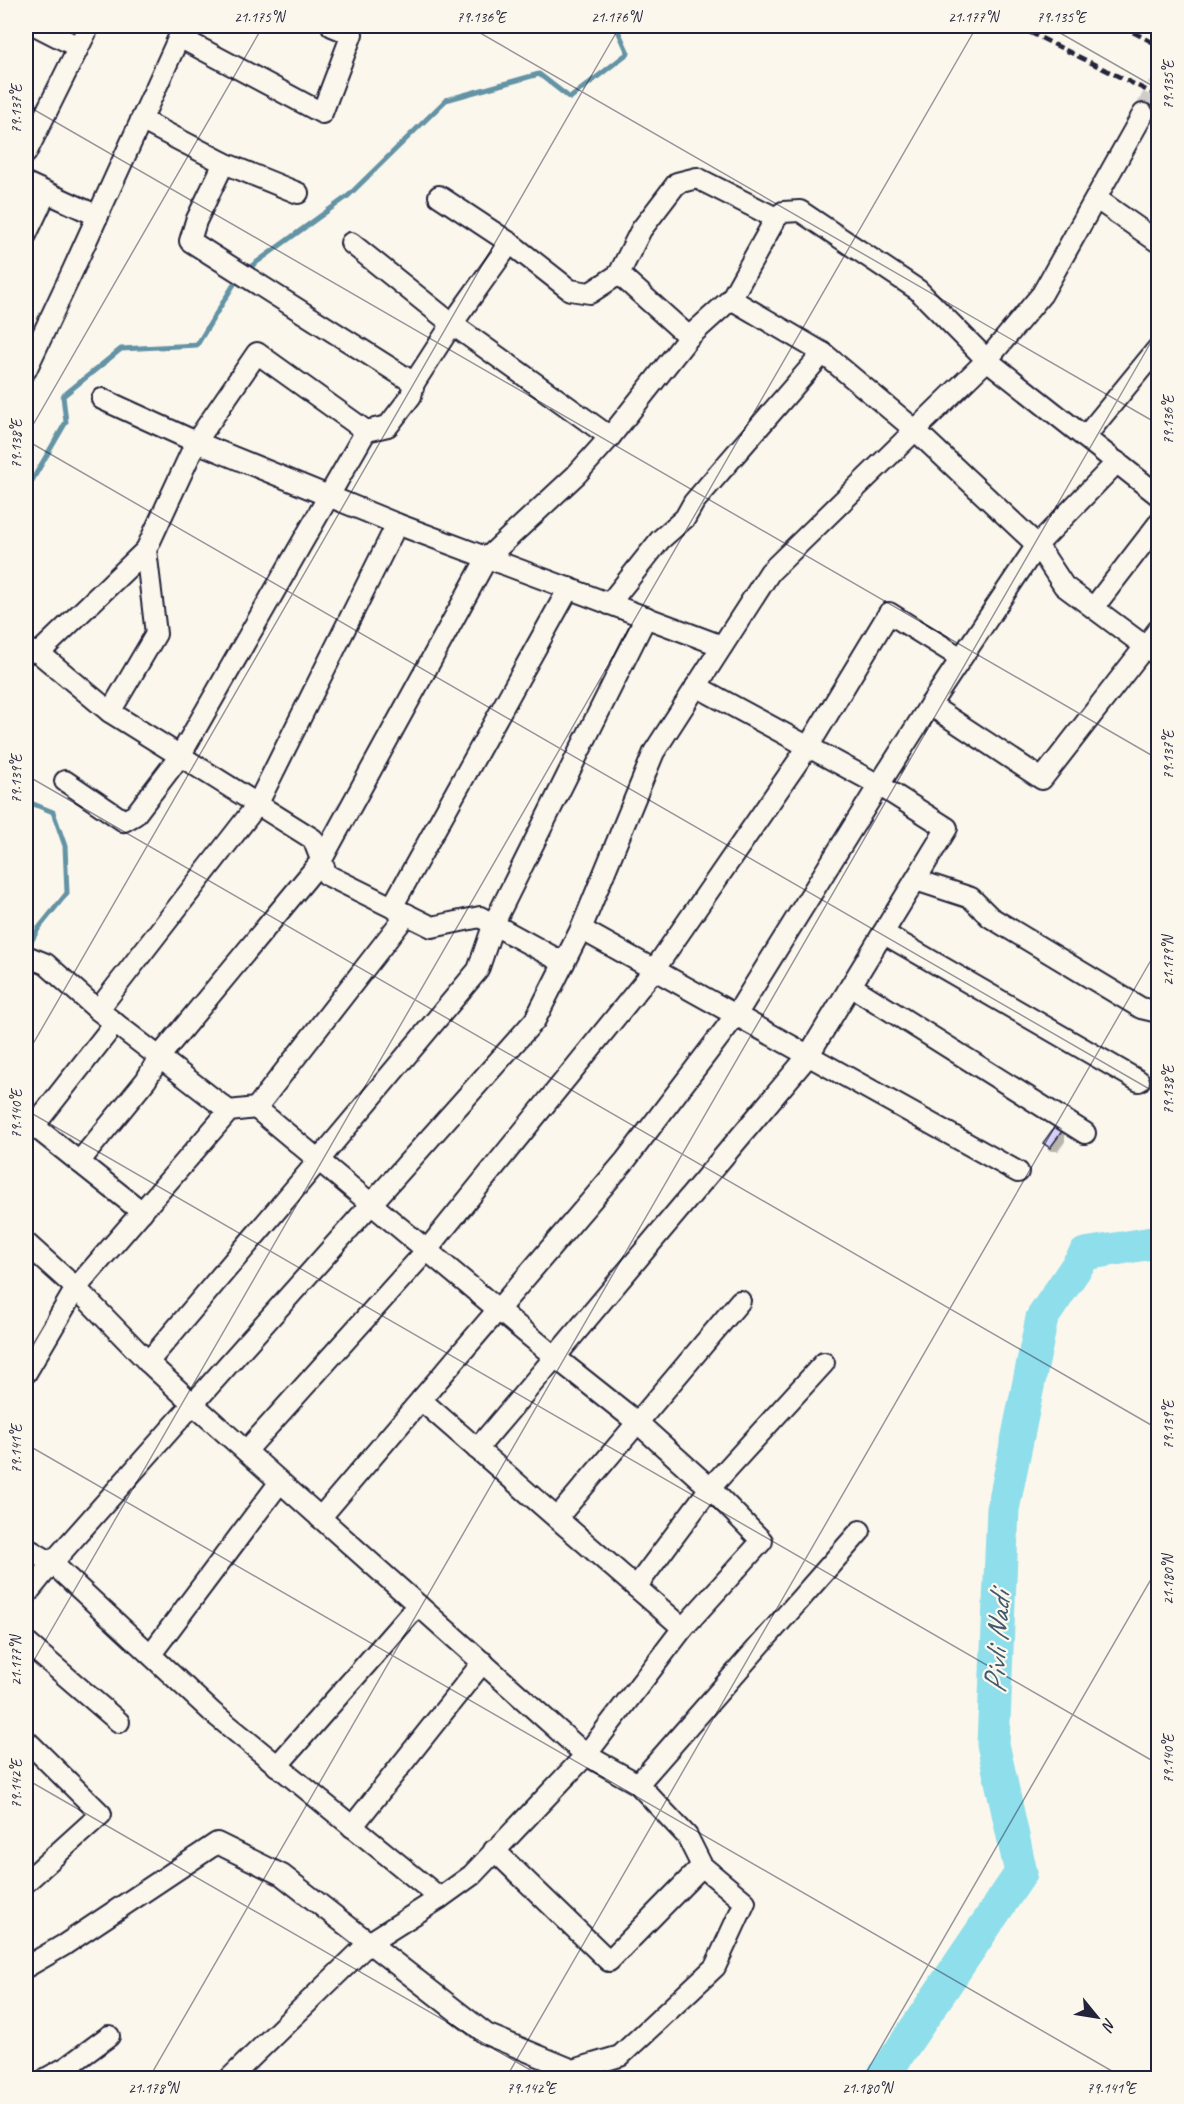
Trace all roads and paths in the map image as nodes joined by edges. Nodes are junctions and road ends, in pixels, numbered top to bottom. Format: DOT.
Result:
graph roads {
  1 [pos="37,26"];
  2 [pos="88,26"];
  3 [pos="332,26"];
  4 [pos="181,31"];
  5 [pos="78,47"];
  6 [pos="1143,114"];
  7 [pos="141,120"];
  8 [pos="26,153"];
  9 [pos="224,163"];
  10 [pos="26,183"];
  11 [pos="46,193"];
  12 [pos="298,193"];
  13 [pos="438,196"];
  14 [pos="1097,199"];
  15 [pos="98,216"];
  16 [pos="776,218"];
  17 [pos="26,235"];
  18 [pos="1158,242"];
  19 [pos="351,243"];
  20 [pos="510,243"];
  21 [pos="619,274"];
  22 [pos="731,299"];
  23 [pos="452,324"];
  24 [pos="689,337"];
  25 [pos="1158,348"];
  26 [pos="823,353"];
  27 [pos="987,360"];
  28 [pos="26,370"];
  29 [pos="414,383"];
  30 [pos="102,399"];
  31 [pos="915,430"];
  32 [pos="366,431"];
  33 [pos="610,437"];
  34 [pos="1085,437"];
  35 [pos="196,442"];
  36 [pos="1117,462"];
  37 [pos="329,495"];
  38 [pos="1158,495"];
  39 [pos="397,524"];
  40 [pos="1158,524"];
  41 [pos="1037,545"];
  42 [pos="146,550"];
  43 [pos="487,558"];
  44 [pos="569,588"];
  45 [pos="609,604"];
  46 [pos="1094,607"];
  47 [pos="646,618"];
  48 [pos="1154,644"];
  49 [pos="722,646"];
  50 [pos="32,652"];
  51 [pos="961,658"];
  52 [pos="696,686"];
  53 [pos="930,705"];
  54 [pos="110,712"];
  55 [pos="808,747"];
  56 [pos="180,756"];
  57 [pos="65,781"];
  58 [pos="879,785"];
  59 [pos="257,805"];
  60 [pos="321,861"];
  61 [pos="916,880"];
  62 [pos="400,911"];
  63 [pos="494,923"];
  64 [pos="581,928"];
  65 [pos="883,933"];
  66 [pos="26,957"];
  67 [pos="564,963"];
  68 [pos="654,970"];
  69 [pos="851,986"];
  70 [pos="98,1010"];
  71 [pos="1158,1012"];
  72 [pos="736,1015"];
  73 [pos="115,1023"];
  74 [pos="160,1056"];
  75 [pos="808,1056"];
  76 [pos="1139,1081"];
  77 [pos="256,1108"];
  78 [pos="229,1111"];
  79 [pos="1086,1133"];
  80 [pos="320,1160"];
  81 [pos="79,1162"];
  82 [pos="1018,1172"];
  83 [pos="371,1203"];
  84 [pos="142,1212"];
  85 [pos="26,1243"];
  86 [pos="427,1250"];
  87 [pos="76,1288"];
  88 [pos="740,1301"];
  89 [pos="499,1311"];
  90 [pos="555,1357"];
  91 [pos="148,1362"];
  92 [pos="824,1363"];
  93 [pos="26,1373"];
  94 [pos="421,1400"];
  95 [pos="193,1404"];
  96 [pos="638,1423"];
  97 [pos="477,1449"];
  98 [pos="246,1451"];
  99 [pos="280,1482"];
  100 [pos="710,1488"];
  101 [pos="320,1518"];
  102 [pos="557,1518"];
  103 [pos="860,1531"];
  104 [pos="26,1548"];
  105 [pos="52,1563"];
  106 [pos="636,1587"];
  107 [pos="26,1594"];
  108 [pos="418,1605"];
  109 [pos="683,1628"];
  110 [pos="26,1642"];
  111 [pos="151,1654"];
  112 [pos="483,1662"];
  113 [pos="119,1722"];
  114 [pos="26,1740"];
  115 [pos="586,1755"];
  116 [pos="277,1766"];
  117 [pos="638,1784"];
  118 [pos="352,1827"];
  119 [pos="494,1850"];
  120 [pos="702,1866"];
  121 [pos="26,1882"];
  122 [pos="440,1898"];
  123 [pos="369,1943"];
  124 [pos="26,1967"];
  125 [pos="109,2036"];
  126 [pos="46,2079"];
  127 [pos="230,2079"];
  1 -- 5 [label="street"];
  2 -- 5 [label="street"];
  3 -- 4 [label="street"];
  4 -- 7 [label="street"];
  5 -- 8 [label="street"];
  6 -- 14 [label="street"];
  7 -- 9 [label="street"];
  7 -- 15 [label="street"];
  9 -- 12 [label="street"];
  9 -- 29 [label="street"];
  10 -- 11 [label="street"];
  11 -- 15 [label="street"];
  11 -- 17 [label="street"];
  13 -- 20 [label="street"];
  14 -- 18 [label="street"];
  14 -- 27 [label="street"];
  15 -- 28 [label="street"];
  16 -- 21 [label="street"];
  16 -- 22 [label="street"];
  16 -- 27 [label="street"];
  19 -- 23 [label="street"];
  20 -- 21 [label="street"];
  20 -- 23 [label="street"];
  21 -- 24 [label="street"];
  22 -- 24 [label="street"];
  22 -- 26 [label="street"];
  23 -- 29 [label="street"];
  23 -- 33 [label="street"];
  24 -- 33 [label="street"];
  25 -- 34 [label="street"];
  26 -- 31 [label="street"];
  26 -- 45 [label="street"];
  27 -- 31 [label="street"];
  27 -- 34 [label="street"];
  29 -- 32 [label="street"];
  30 -- 35 [label="street"];
  31 -- 41 [label="street"];
  31 -- 49 [label="street"];
  32 -- 35 [label="street"];
  32 -- 37 [label="street"];
  33 -- 43 [label="street"];
  34 -- 36 [label="street"];
  35 -- 37 [label="street"];
  35 -- 42 [label="street"];
  36 -- 38 [label="street"];
  36 -- 41 [label="street"];
  37 -- 39 [label="street"];
  37 -- 56 [label="street"];
  39 -- 43 [label="street"];
  39 -- 59 [label="street"];
  40 -- 46 [label="street"];
  41 -- 46 [label="street"];
  41 -- 51 [label="street"];
  42 -- 50 [label="street"];
  42 -- 54 [label="street"];
  43 -- 44 [label="street"];
  43 -- 60 [label="street"];
  44 -- 45 [label="street"];
  44 -- 62 [label="street"];
  45 -- 47 [label="street"];
  46 -- 48 [label="street"];
  47 -- 49 [label="street"];
  47 -- 63 [label="street"];
  48 -- 53 [label="street"];
  49 -- 52 [label="street"];
  50 -- 54 [label="street"];
  51 -- 53 [label="street"];
  51 -- 55 [label="street"];
  52 -- 55 [label="street"];
  52 -- 64 [label="street"];
  53 -- 58 [label="street"];
  54 -- 56 [label="street"];
  55 -- 58 [label="street"];
  55 -- 68 [label="street"];
  56 -- 57 [label="street"];
  56 -- 59 [label="street"];
  58 -- 61 [label="street"];
  58 -- 72 [label="street"];
  59 -- 60 [label="street"];
  59 -- 70 [label="street"];
  60 -- 62 [label="street"];
  60 -- 74 [label="street"];
  61 -- 65 [label="street"];
  61 -- 71 [label="street"];
  62 -- 63 [label="street"];
  62 -- 77 [label="street"];
  63 -- 67 [label="street"];
  63 -- 80 [label="street"];
  64 -- 67 [label="street"];
  64 -- 68 [label="street"];
  65 -- 69 [label="street"];
  65 -- 76 [label="street"];
  66 -- 70 [label="street"];
  67 -- 83 [label="street"];
  68 -- 72 [label="street"];
  68 -- 86 [label="street"];
  69 -- 75 [label="street"];
  69 -- 79 [label="street"];
  70 -- 73 [label="street"];
  72 -- 75 [label="street"];
  72 -- 89 [label="street"];
  73 -- 74 [label="street"];
  73 -- 81 [label="street"];
  74 -- 78 [label="street"];
  74 -- 81 [label="street"];
  75 -- 82 [label="street"];
  75 -- 90 [label="street"];
  77 -- 78 [label="street"];
  77 -- 80 [label="street"];
  78 -- 84 [label="street"];
  80 -- 83 [label="street"];
  80 -- 91 [label="street"];
  81 -- 84 [label="street"];
  83 -- 86 [label="street"];
  83 -- 95 [label="street"];
  84 -- 87 [label="street"];
  85 -- 87 [label="street"];
  86 -- 89 [label="street"];
  86 -- 98 [label="street"];
  87 -- 91 [label="street"];
  87 -- 93 [label="street"];
  88 -- 96 [label="street"];
  89 -- 90 [label="street"];
  89 -- 94 [label="street"];
  90 -- 96 [label="street"];
  90 -- 97 [label="street"];
  91 -- 95 [label="street"];
  92 -- 100 [label="street"];
  94 -- 97 [label="street"];
  94 -- 101 [label="street"];
  95 -- 98 [label="street"];
  95 -- 105 [label="street"];
  96 -- 100 [label="street"];
  96 -- 102 [label="street"];
  97 -- 102 [label="street"];
  98 -- 99 [label="street"];
  99 -- 101 [label="street"];
  99 -- 111 [label="street"];
  100 -- 106 [label="street"];
  100 -- 109 [label="street"];
  101 -- 108 [label="street"];
  102 -- 106 [label="street"];
  103 -- 117 [label="street"];
  104 -- 105 [label="street"];
  105 -- 107 [label="street"];
  105 -- 111 [label="street"];
  106 -- 109 [label="street"];
  108 -- 112 [label="street"];
  108 -- 116 [label="street"];
  109 -- 115 [label="street"];
  110 -- 113 [label="street"];
  111 -- 116 [label="street"];
  112 -- 115 [label="street"];
  112 -- 118 [label="street"];
  114 -- 121 [label="street"];
  115 -- 117 [label="street"];
  115 -- 119 [label="street"];
  116 -- 118 [label="street"];
  117 -- 120 [label="street"];
  118 -- 122 [label="street"];
  119 -- 120 [label="street"];
  119 -- 122 [label="street"];
  120 -- 123 [label="street"];
  122 -- 123 [label="street"];
  123 -- 124 [label="street"];
  123 -- 127 [label="street"];
  125 -- 126 [label="street"];
}
